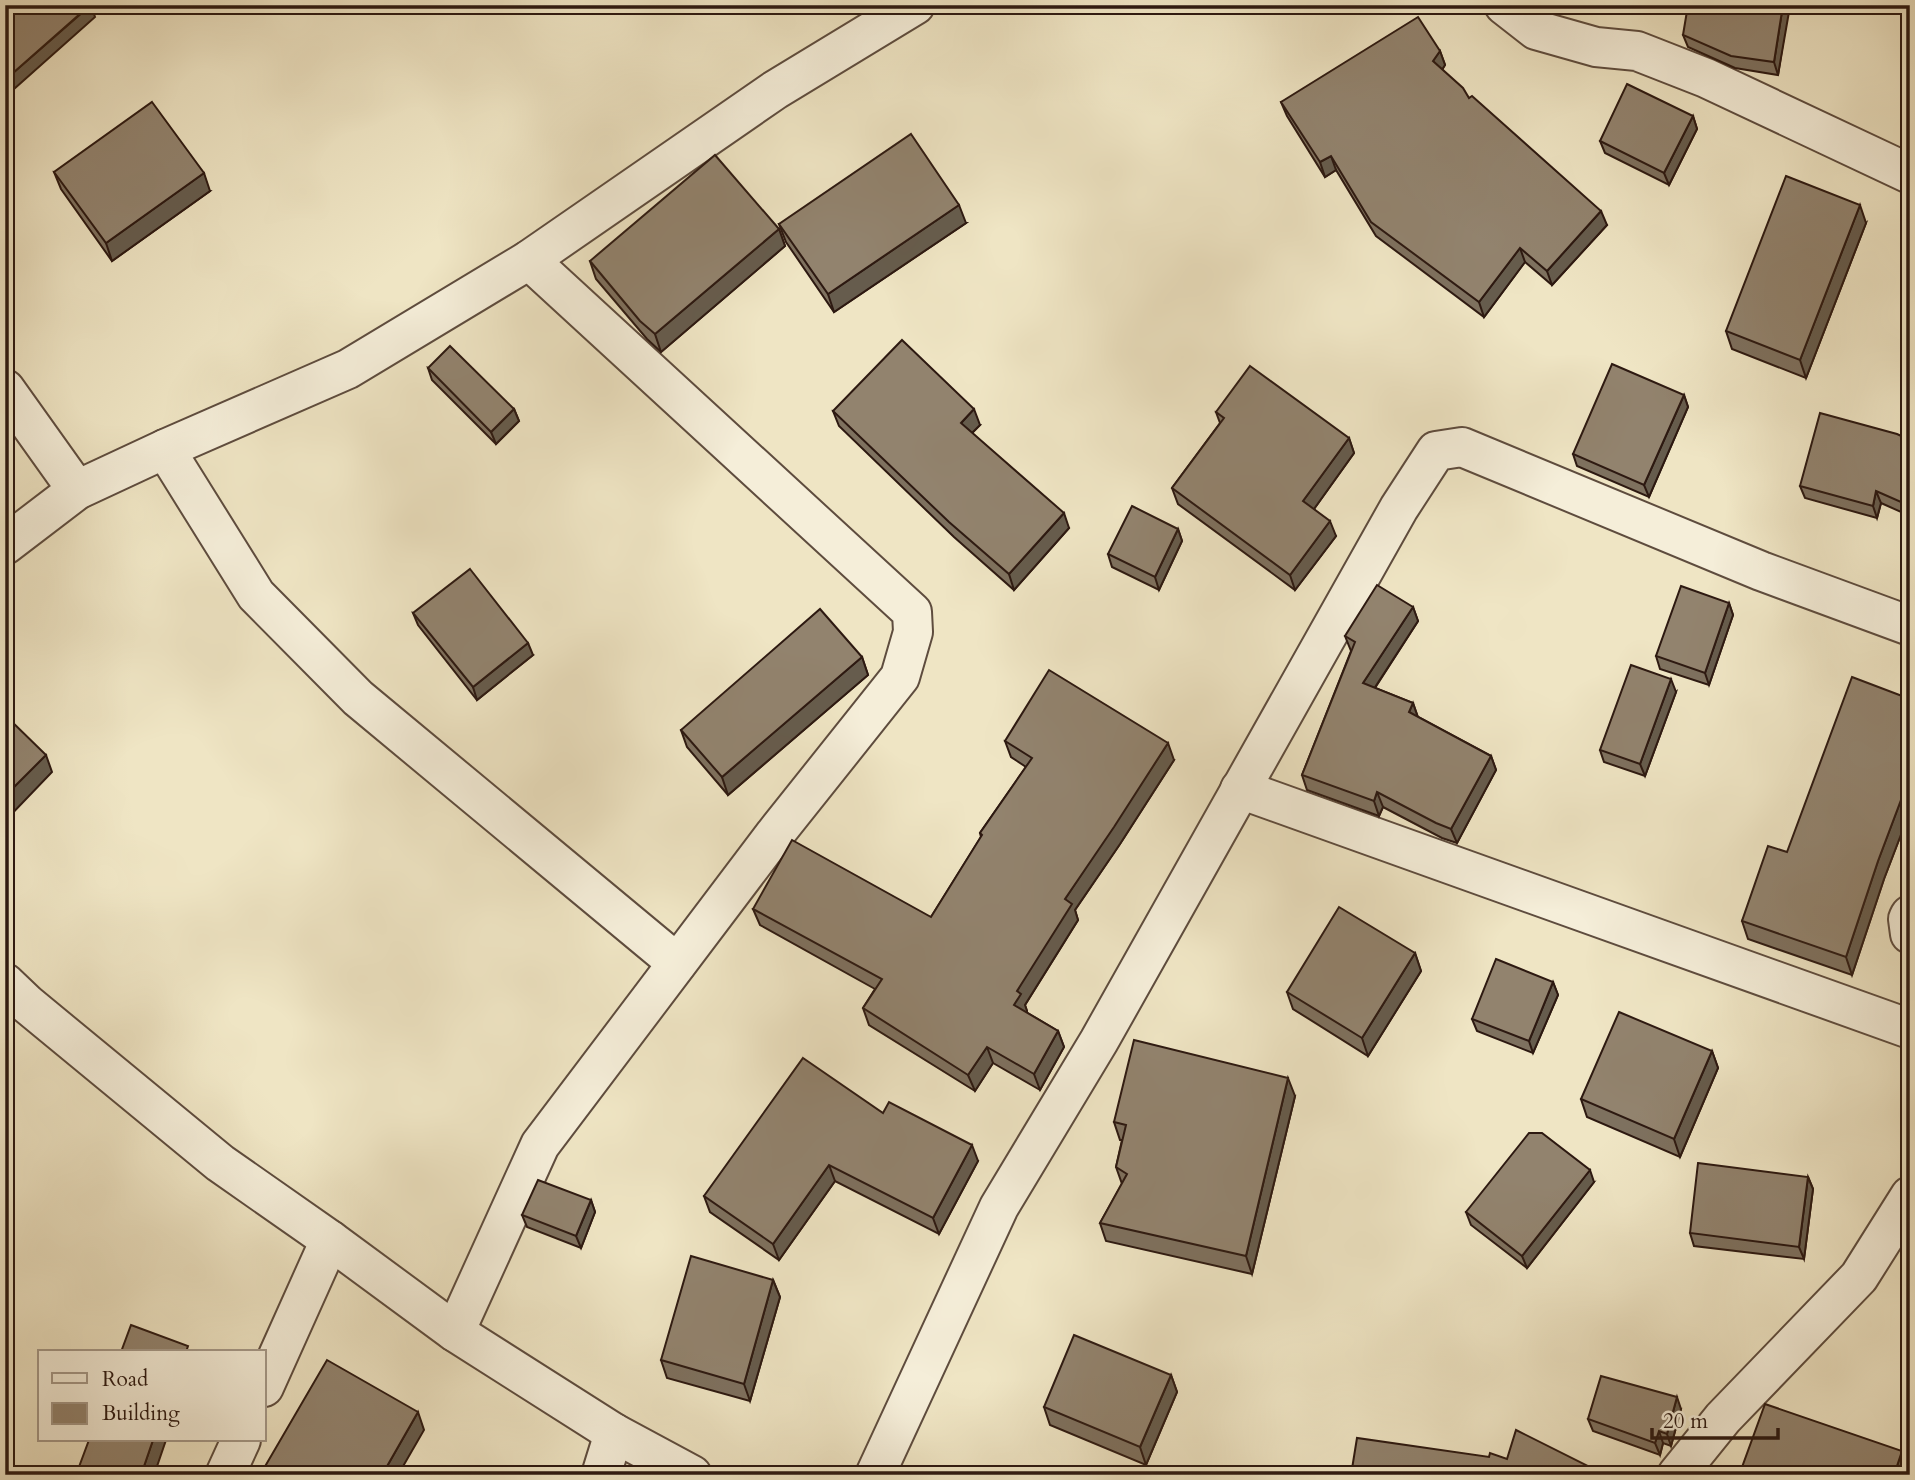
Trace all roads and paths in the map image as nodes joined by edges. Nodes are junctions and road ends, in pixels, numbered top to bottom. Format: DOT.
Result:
graph roads {
  1 [pos="915,5"];
  2 [pos="1504,5"];
  3 [pos="1910,174"];
  4 [pos="529,260"];
  5 [pos="5,389"];
  6 [pos="164,449"];
  7 [pos="77,490"];
  8 [pos="5,545"];
  9 [pos="1910,626"];
  10 [pos="1240,789"];
  11 [pos="1910,915"];
  12 [pos="1910,934"];
  13 [pos="677,963"];
  14 [pos="5,984"];
  15 [pos="1910,1029"];
  16 [pos="1910,1196"];
  17 [pos="330,1240"];
  18 [pos="455,1332"];
  19 [pos="266,1383"];
  20 [pos="614,1433"];
  21 [pos="239,1442"];
  22 [pos="225,1475"];
  23 [pos="601,1475"];
  24 [pos="692,1475"];
  25 [pos="875,1475"];
  26 [pos="1677,1475"];
  1 -- 4 [label="street"];
  2 -- 3 [label="street"];
  4 -- 6 [label="street"];
  4 -- 13 [label="street"];
  5 -- 7 [label="street"];
  6 -- 7 [label="street"];
  6 -- 13 [label="street"];
  7 -- 8 [label="street"];
  9 -- 10 [label="street"];
  10 -- 15 [label="street"];
  10 -- 25 [label="street"];
  11 -- 12 [label="street"];
  13 -- 18 [label="street"];
  14 -- 17 [label="street"];
  16 -- 26 [label="street"];
  17 -- 18 [label="street"];
  17 -- 19 [label="street"];
  18 -- 20 [label="street"];
  20 -- 23 [label="street"];
  20 -- 24 [label="street"];
  21 -- 22 [label="street"];
}
